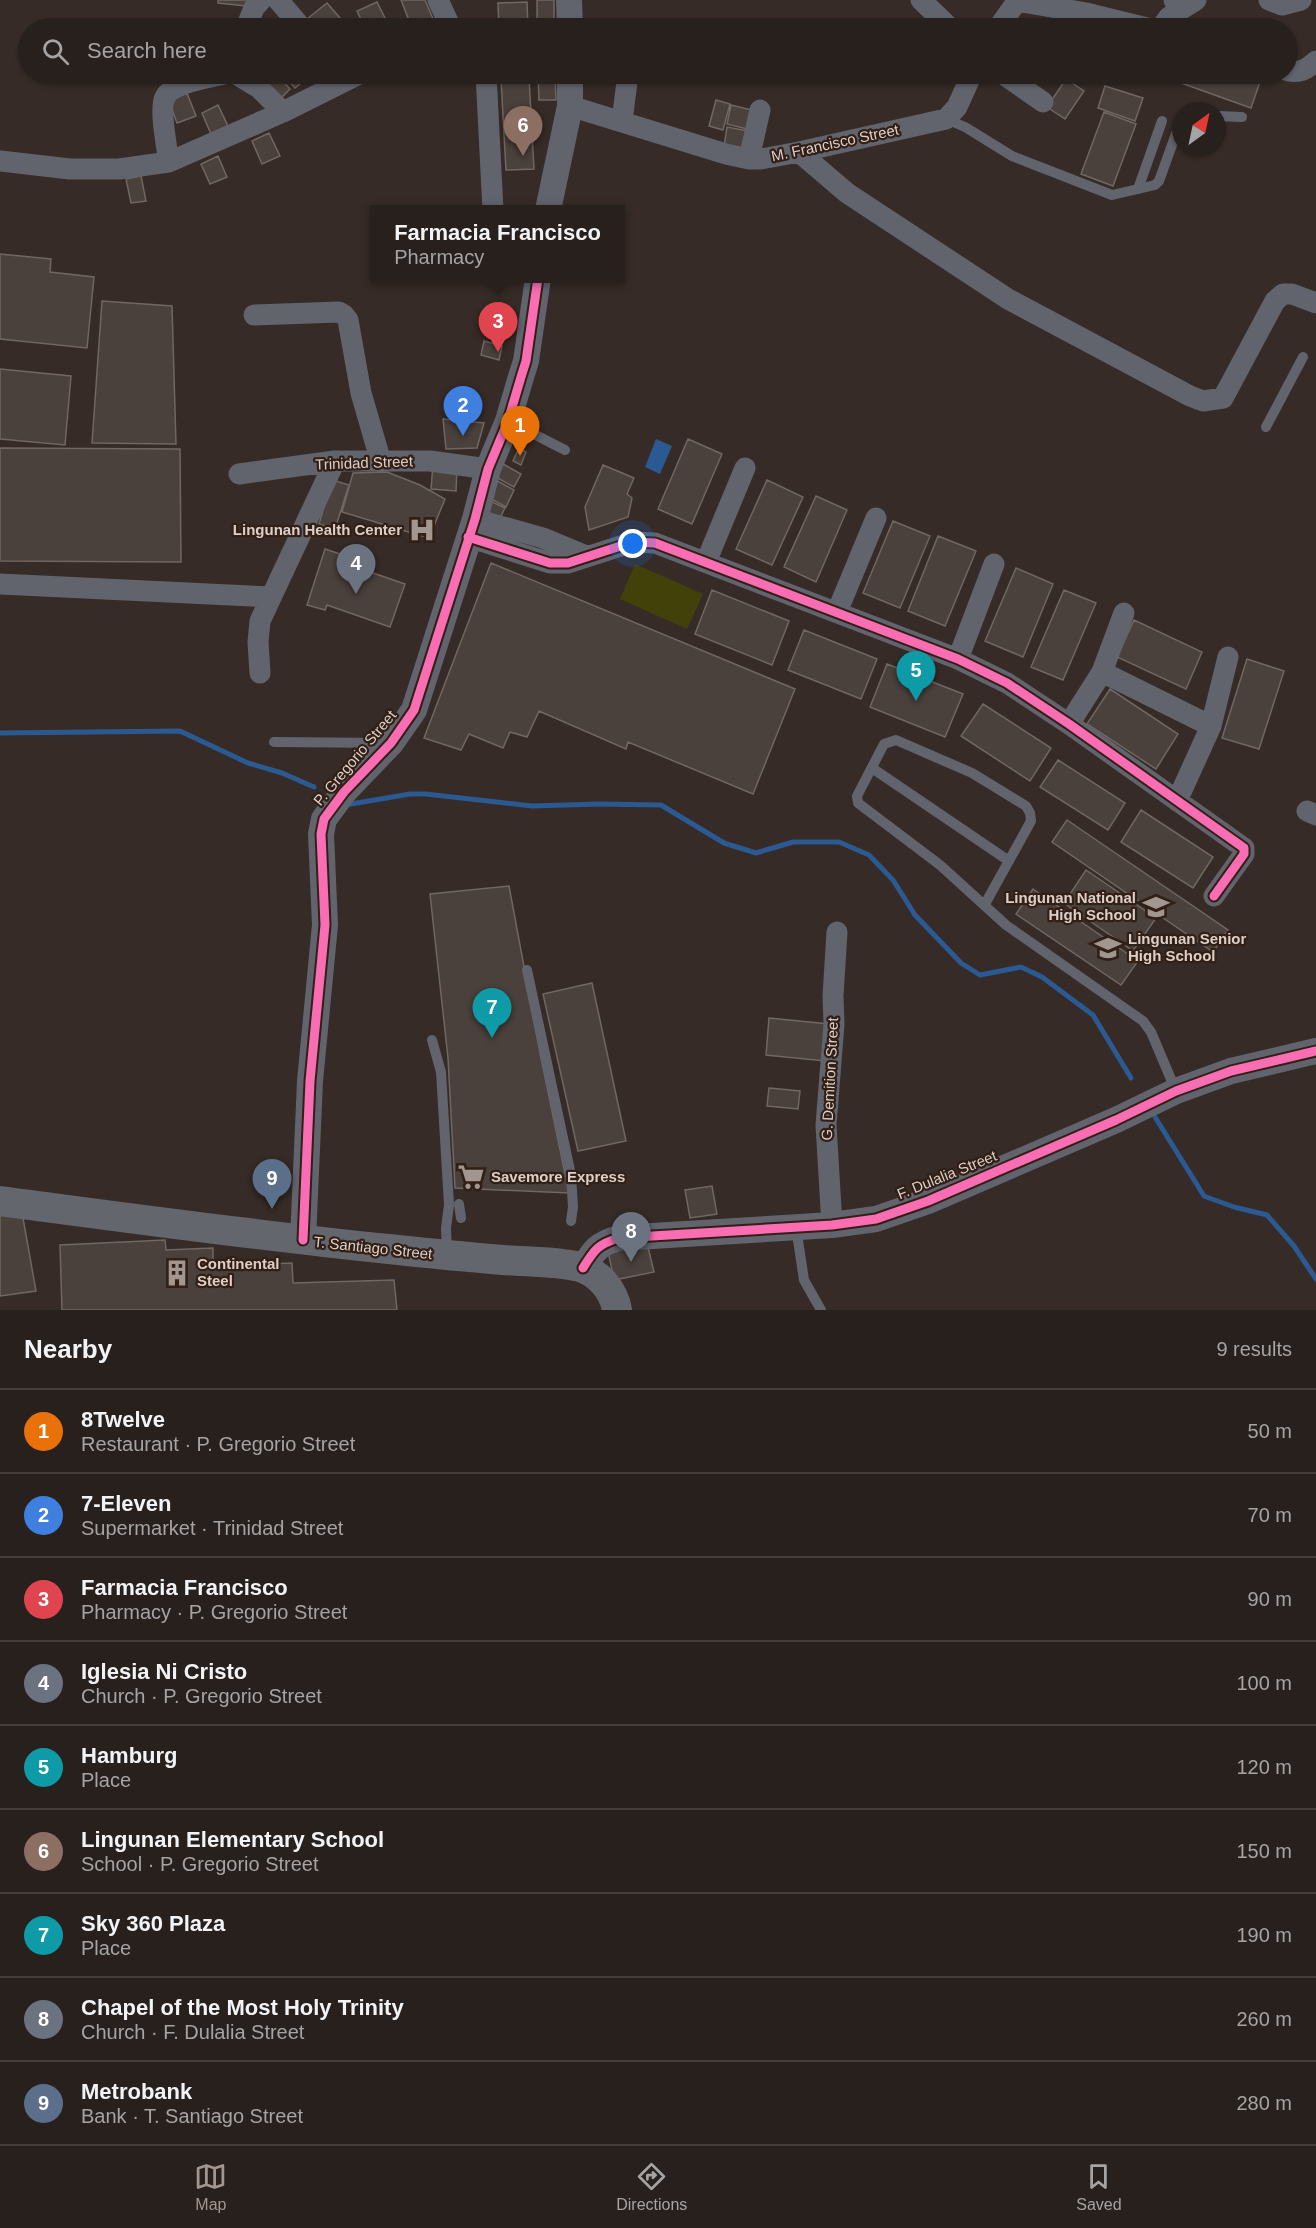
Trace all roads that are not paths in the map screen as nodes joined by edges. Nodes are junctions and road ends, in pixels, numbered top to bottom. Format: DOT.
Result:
graph roads {
  1 [pos="261,0"];
  2 [pos="278,0"];
  3 [pos="438,0"];
  4 [pos="569,0"];
  5 [pos="921,0"];
  6 [pos="1269,0"];
  7 [pos="1300,0"];
  8 [pos="1017,1"];
  9 [pos="1183,3"];
  10 [pos="250,18"];
  11 [pos="293,18"];
  12 [pos="446,18"];
  13 [pos="570,18"];
  14 [pos="940,18"];
  15 [pos="1005,18"];
  16 [pos="1106,18"];
  17 [pos="1168,18"];
  18 [pos="1316,62"];
  19 [pos="1298,72"];
  20 [pos="185,84"];
  21 [pos="254,84"];
  22 [pos="327,84"];
  23 [pos="487,84"];
  24 [pos="570,84"];
  25 [pos="627,84"];
  26 [pos="967,84"];
  27 [pos="1017,84"];
  28 [pos="1043,102"];
  29 [pos="570,106"];
  30 [pos="760,110"];
  31 [pos="283,112"];
  32 [pos="1226,116"];
  33 [pos="1242,117"];
  34 [pos="946,119"];
  35 [pos="622,121"];
  36 [pos="1162,121"];
  37 [pos="1172,145"];
  38 [pos="799,152"];
  39 [pos="749,159"];
  40 [pos="0,161"];
  41 [pos="169,162"];
  42 [pos="1138,189"];
  43 [pos="493,205"];
  44 [pos="549,205"];
  45 [pos="537,283"];
  46 [pos="1316,303"];
  47 [pos="254,315"];
  48 [pos="1304,357"];
  49 [pos="508,421"];
  50 [pos="1266,428"];
  51 [pos="565,450"];
  52 [pos="335,461"];
  53 [pos="381,462"];
  54 [pos="745,468"];
  55 [pos="488,469"];
  56 [pos="239,474"];
  57 [pos="876,519"];
  58 [pos="471,528"];
  59 [pos="706,562"];
  60 [pos="994,564"];
  61 [pos="0,584"];
  62 [pos="271,597"];
  63 [pos="837,612"];
  64 [pos="1124,613"];
  65 [pos="1228,657"];
  66 [pos="958,659"];
  67 [pos="1102,672"];
  68 [pos="260,673"];
  69 [pos="1069,724"];
  70 [pos="1211,726"];
  71 [pos="274,742"];
  72 [pos="391,743"];
  73 [pos="872,768"];
  74 [pos="1177,801"];
  75 [pos="1009,861"];
  76 [pos="1215,896"];
  77 [pos="985,904"];
  78 [pos="837,932"];
  79 [pos="527,970"];
  80 [pos="432,1041"];
  81 [pos="1316,1051"];
  82 [pos="1176,1091"];
  83 [pos="0,1201"];
  84 [pos="459,1204"];
  85 [pos="461,1218"];
  86 [pos="571,1221"];
  87 [pos="832,1225"];
  88 [pos="796,1227"];
  89 [pos="303,1240"];
  90 [pos="447,1256"];
  91 [pos="583,1268"];
  92 [pos="617,1310"];
  93 [pos="821,1310"];
  1 -- 10 [label="street"];
  2 -- 11 [label="street"];
  3 -- 12 [label="street"];
  4 -- 13 [label="street"];
  5 -- 14 [label="street"];
  6 -- 7 [label="street"];
  8 -- 15 [label="street"];
  8 -- 16 [label="street"];
  9 -- 17 [label="street"];
  18 -- 19 [label="street"];
  20 -- 41 [label="street"];
  21 -- 31 [label="street"];
  22 -- 31 [label="street"];
  23 -- 43 [label="street"];
  24 -- 29 [label="street"];
  25 -- 35 [label="street"];
  26 -- 34 [label="street"];
  27 -- 28 [label="street"];
  29 -- 35 [label="street, M. Francisco Street"];
  29 -- 44 [label="street"];
  30 -- 39 [label="street"];
  31 -- 41 [label="street"];
  32 -- 33 [label="lane"];
  34 -- 38 [label="street, M. Francisco Street"];
  34 -- 42 [label="lane"];
  35 -- 39 [label="street, M. Francisco Street"];
  36 -- 42 [label="lane"];
  37 -- 42 [label="lane"];
  38 -- 39 [label="street, M. Francisco Street"];
  38 -- 46 [label="street"];
  40 -- 41 [label="street"];
  45 -- 49 [label="street, P. Gregorio Street"];
  47 -- 53 [label="street"];
  48 -- 50 [label="lane"];
  49 -- 51 [label="lane"];
  49 -- 55 [label="street, P. Gregorio Street"];
  52 -- 53 [label="street, Trinidad Street"];
  52 -- 56 [label="street, Trinidad Street"];
  52 -- 62 [label="street"];
  53 -- 55 [label="street, Trinidad Street"];
  54 -- 59 [label="street"];
  55 -- 58 [label="street, P. Gregorio Street"];
  57 -- 63 [label="street"];
  58 -- 59 [label="street"];
  58 -- 72 [label="street, P. Gregorio Street"];
  59 -- 63 [label="street"];
  60 -- 66 [label="street"];
  61 -- 62 [label="street"];
  62 -- 68 [label="street"];
  63 -- 66 [label="street"];
  64 -- 67 [label="street"];
  65 -- 70 [label="street"];
  66 -- 69 [label="street"];
  67 -- 69 [label="street"];
  67 -- 70 [label="street"];
  69 -- 74 [label="street"];
  70 -- 74 [label="street"];
  71 -- 72 [label="lane"];
  72 -- 89 [label="street, P. Gregorio Street"];
  73 -- 75 [label="lane"];
  73 -- 75 [label="lane"];
  73 -- 77 [label="lane"];
  74 -- 76 [label="street"];
  75 -- 77 [label="lane"];
  77 -- 82 [label="lane"];
  78 -- 87 [label="street, G. Demition Street"];
  79 -- 86 [label="lane"];
  80 -- 90 [label="lane"];
  81 -- 82 [label="street, F. Dulalia Street"];
  82 -- 87 [label="street, F. Dulalia Street"];
  83 -- 89 [label="main road, T. Santiago Street"];
  84 -- 85 [label="lane"];
  87 -- 88 [label="street, F. Dulalia Street"];
  88 -- 91 [label="street, F. Dulalia Street"];
  88 -- 93 [label="lane"];
  89 -- 90 [label="main road, T. Santiago Street"];
  90 -- 91 [label="main road, T. Santiago Street"];
  91 -- 92 [label="main road, T. Santiago Street"];
}
